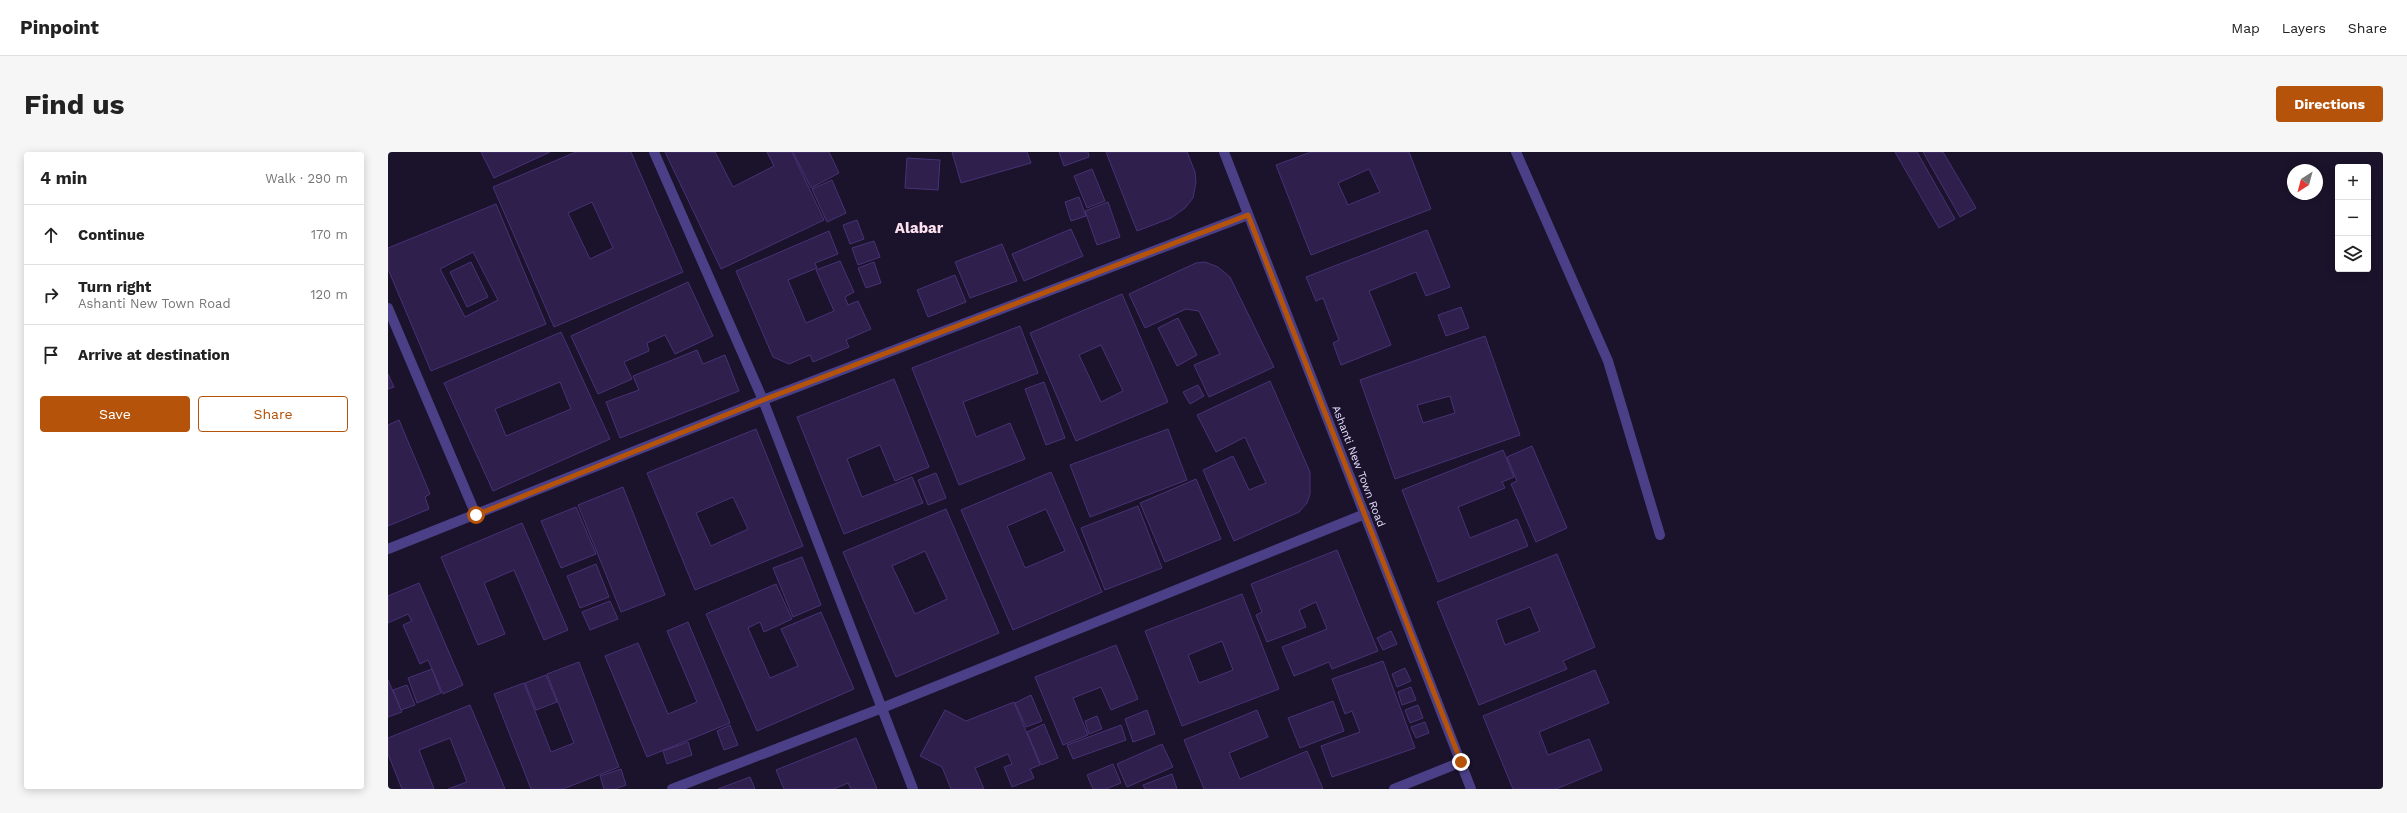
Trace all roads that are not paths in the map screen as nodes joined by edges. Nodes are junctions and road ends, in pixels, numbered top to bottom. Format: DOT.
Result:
graph roads {
  1 [pos="654,152"];
  2 [pos="1224,152"];
  3 [pos="1516,152"];
  4 [pos="1248,215"];
  5 [pos="388,308"];
  6 [pos="763,400"];
  7 [pos="1364,514"];
  8 [pos="476,515"];
  9 [pos="1660,535"];
  10 [pos="388,549"];
  11 [pos="882,708"];
  12 [pos="1461,762"];
  13 [pos="672,789"];
  14 [pos="912,789"];
  15 [pos="1394,789"];
  16 [pos="1471,789"];
  1 -- 6 [label="street"];
  2 -- 4 [label="street, Ashanti New Town Road"];
  3 -- 9 [label="street"];
  4 -- 6 [label="street"];
  4 -- 7 [label="street, Ashanti New Town Road"];
  5 -- 8 [label="street"];
  6 -- 8 [label="street"];
  6 -- 11 [label="street"];
  7 -- 11 [label="street"];
  7 -- 12 [label="street, Ashanti New Town Road"];
  8 -- 10 [label="street"];
  11 -- 13 [label="street"];
  11 -- 14 [label="street"];
  12 -- 15 [label="street"];
  12 -- 16 [label="street, Ashanti New Town Road"];
}
